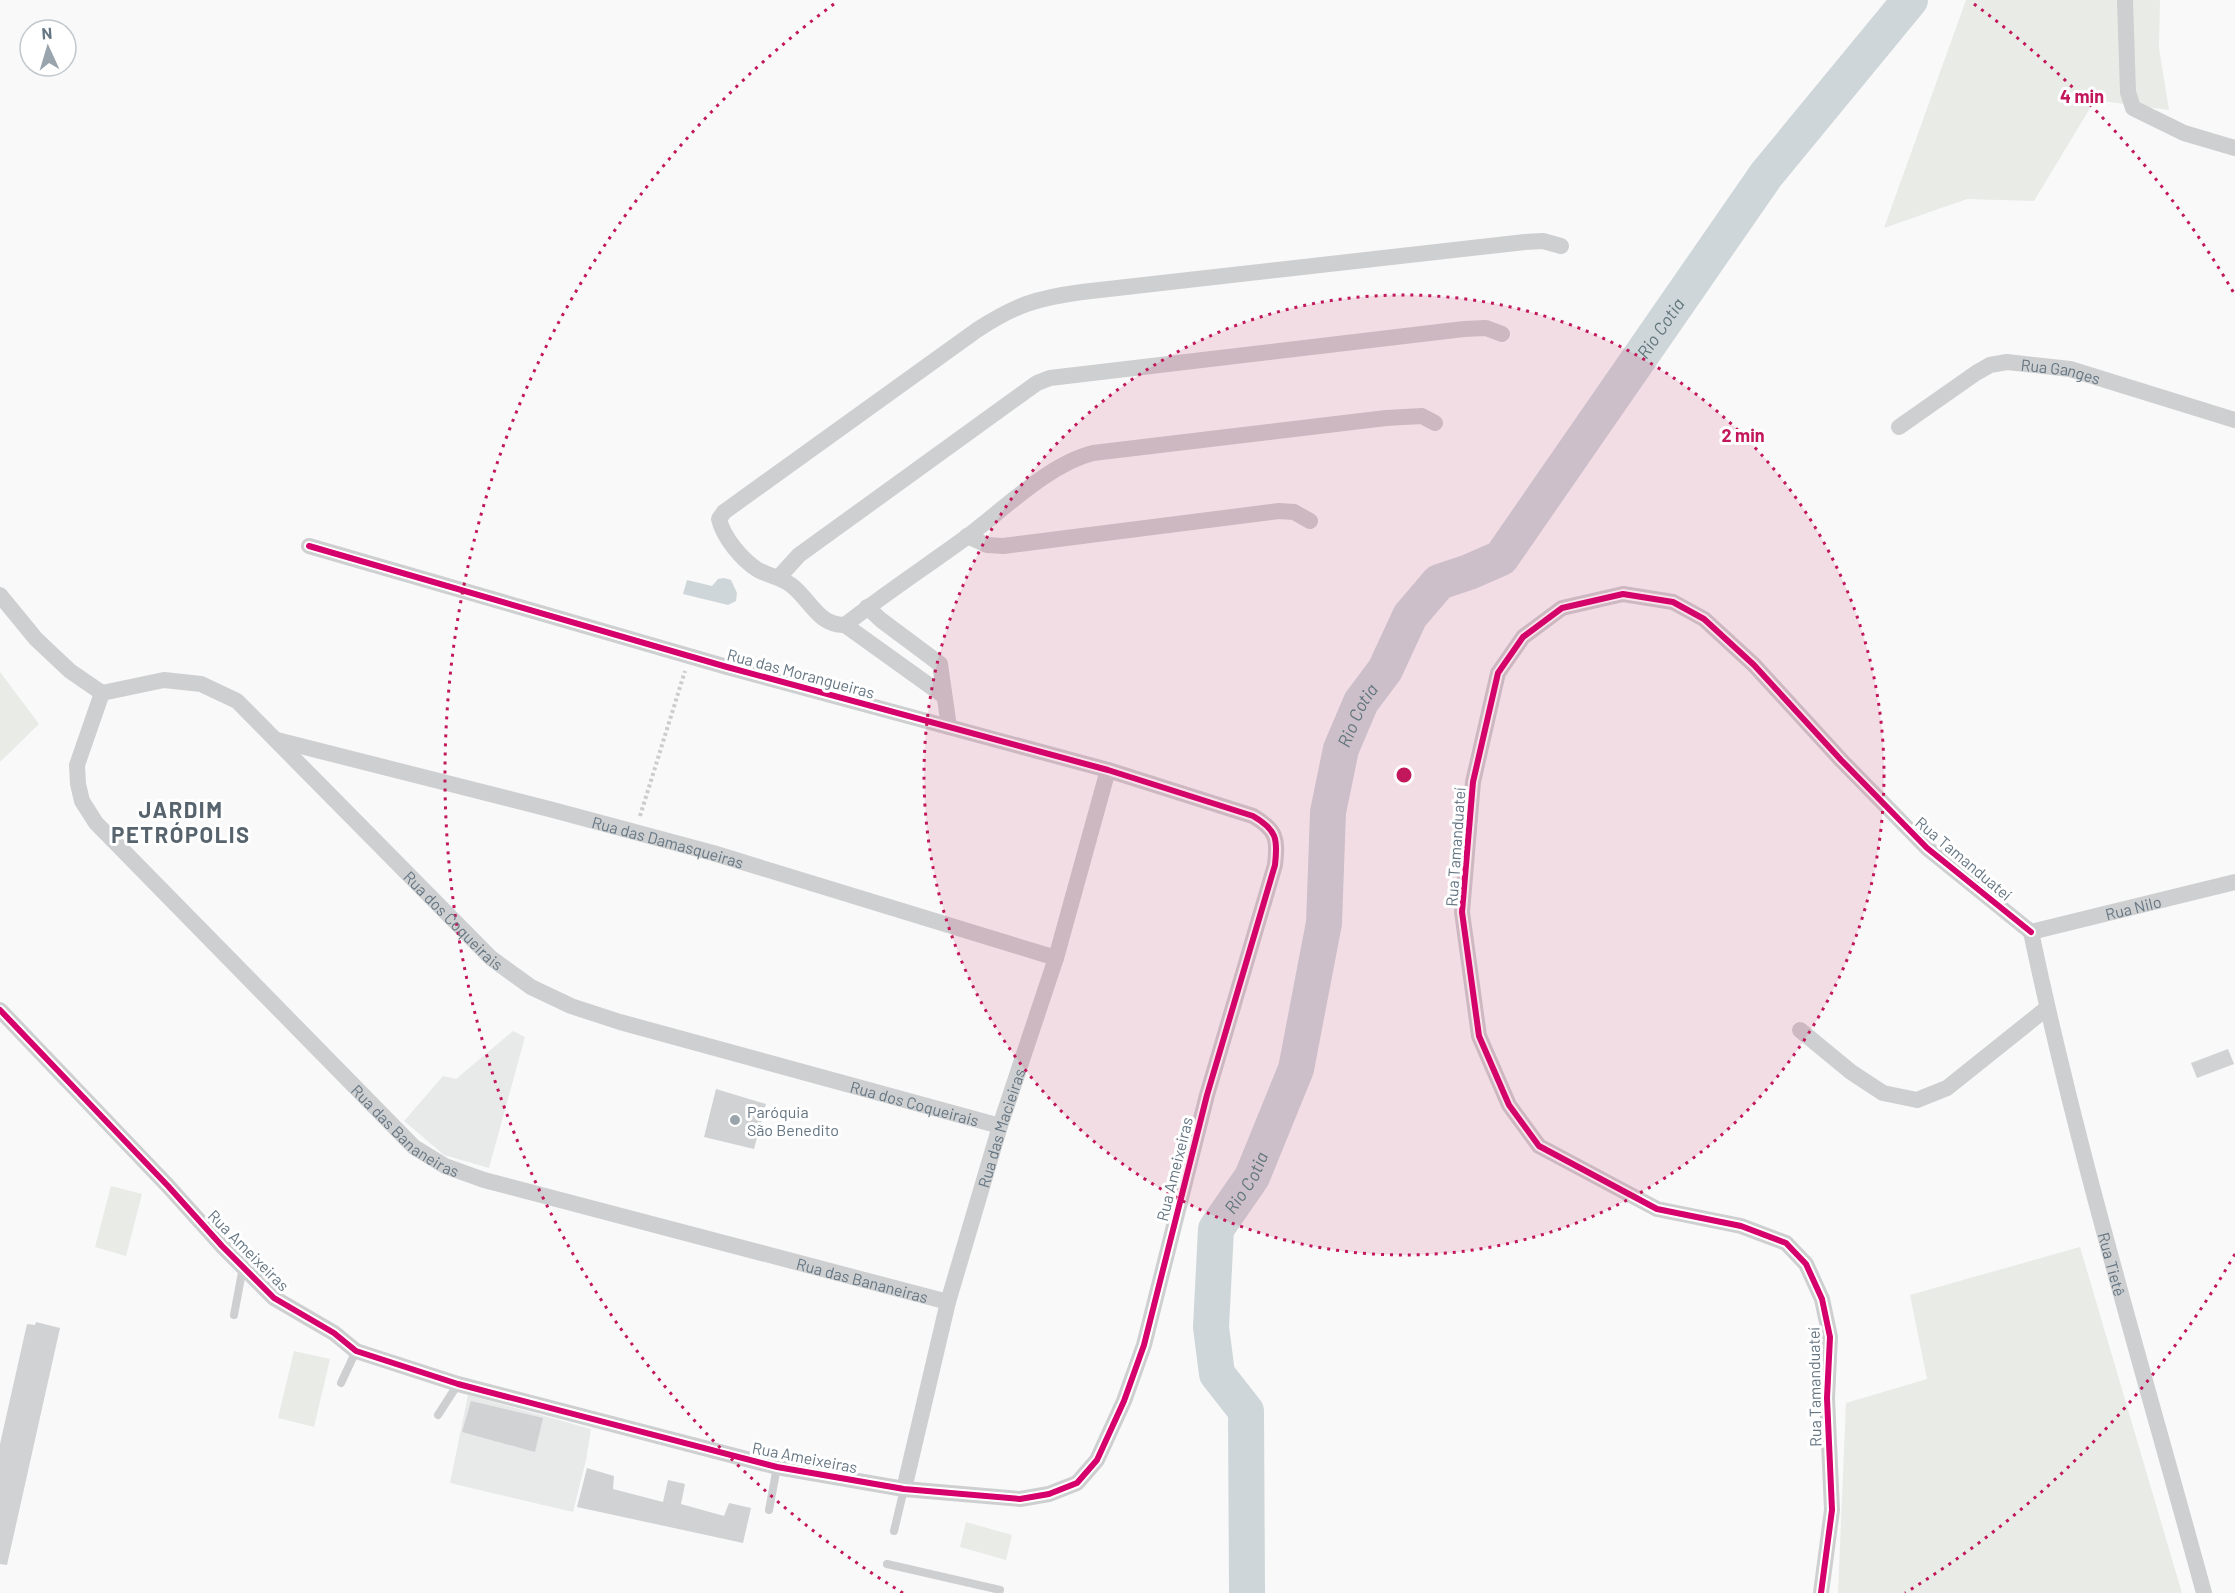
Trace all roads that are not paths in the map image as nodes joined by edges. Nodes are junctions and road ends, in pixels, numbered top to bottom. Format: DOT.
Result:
graph roads {
  1 [pos="2125,0"];
  2 [pos="2235,148"];
  3 [pos="1561,246"];
  4 [pos="1502,334"];
  5 [pos="2235,420"];
  6 [pos="1435,423"];
  7 [pos="1899,427"];
  8 [pos="1310,521"];
  9 [pos="967,536"];
  10 [pos="309,546"];
  11 [pos="779,577"];
  12 [pos="0,595"];
  13 [pos="867,607"];
  14 [pos="845,625"];
  15 [pos="903,636"];
  16 [pos="888,658"];
  17 [pos="102,693"];
  18 [pos="944,696"];
  19 [pos="949,727"];
  20 [pos="276,740"];
  21 [pos="1108,770"];
  22 [pos="1276,839"];
  23 [pos="2235,882"];
  24 [pos="2031,932"];
  25 [pos="1056,957"];
  26 [pos="2047,1008"];
  27 [pos="0,1010"];
  28 [pos="1800,1030"];
  29 [pos="1000,1126"];
  30 [pos="243,1267"];
  31 [pos="948,1302"];
  32 [pos="234,1315"];
  33 [pos="356,1351"];
  34 [pos="341,1383"];
  35 [pos="458,1384"];
  36 [pos="438,1415"];
  37 [pos="777,1467"];
  38 [pos="904,1489"];
  39 [pos="769,1510"];
  40 [pos="894,1531"];
  41 [pos="887,1564"];
  42 [pos="1000,1590"];
  43 [pos="1821,1593"];
  44 [pos="2204,1593"];
  1 -- 2 [label="street"];
  3 -- 11 [label="street"];
  4 -- 11 [label="street"];
  5 -- 7 [label="street, Rua Ganges"];
  6 -- 9 [label="street"];
  8 -- 9 [label="street"];
  9 -- 13 [label="street"];
  10 -- 19 [label="street, Rua das Morangueiras"];
  11 -- 14 [label="street"];
  12 -- 17 [label="street"];
  13 -- 14 [label="street"];
  13 -- 15 [label="street"];
  14 -- 16 [label="street"];
  15 -- 16 [label="street"];
  15 -- 18 [label="street"];
  16 -- 18 [label="street"];
  17 -- 20 [label="street, Rua dos Coqueirais"];
  17 -- 31 [label="street, Rua das Bananeiras"];
  18 -- 19 [label="street"];
  19 -- 21 [label="street, Rua das Morangueiras"];
  20 -- 25 [label="street, Rua das Damasqueiras"];
  20 -- 29 [label="street, Rua dos Coqueirais"];
  21 -- 22 [label="street, Rua das Morangueiras"];
  21 -- 25 [label="street, Rua das Macieiras"];
  22 -- 38 [label="street, Rua Ameixeiras"];
  23 -- 24 [label="street, Rua Nilo"];
  24 -- 26 [label="street, Rua Tietê"];
  24 -- 43 [label="street, Rua Tamanduateí"];
  25 -- 29 [label="street, Rua das Macieiras"];
  26 -- 28 [label="street"];
  26 -- 44 [label="street, Rua Tietê"];
  27 -- 30 [label="street, Rua Ameixeiras"];
  29 -- 31 [label="street, Rua das Macieiras"];
  30 -- 32 [label="lane"];
  30 -- 33 [label="street, Rua Ameixeiras"];
  31 -- 38 [label="street, Rua das Macieiras"];
  33 -- 34 [label="lane"];
  33 -- 35 [label="street, Rua Ameixeiras"];
  35 -- 36 [label="lane"];
  35 -- 37 [label="street, Rua Ameixeiras"];
  37 -- 38 [label="street, Rua Ameixeiras"];
  37 -- 39 [label="lane"];
  38 -- 40 [label="lane"];
  41 -- 42 [label="lane"];
}
